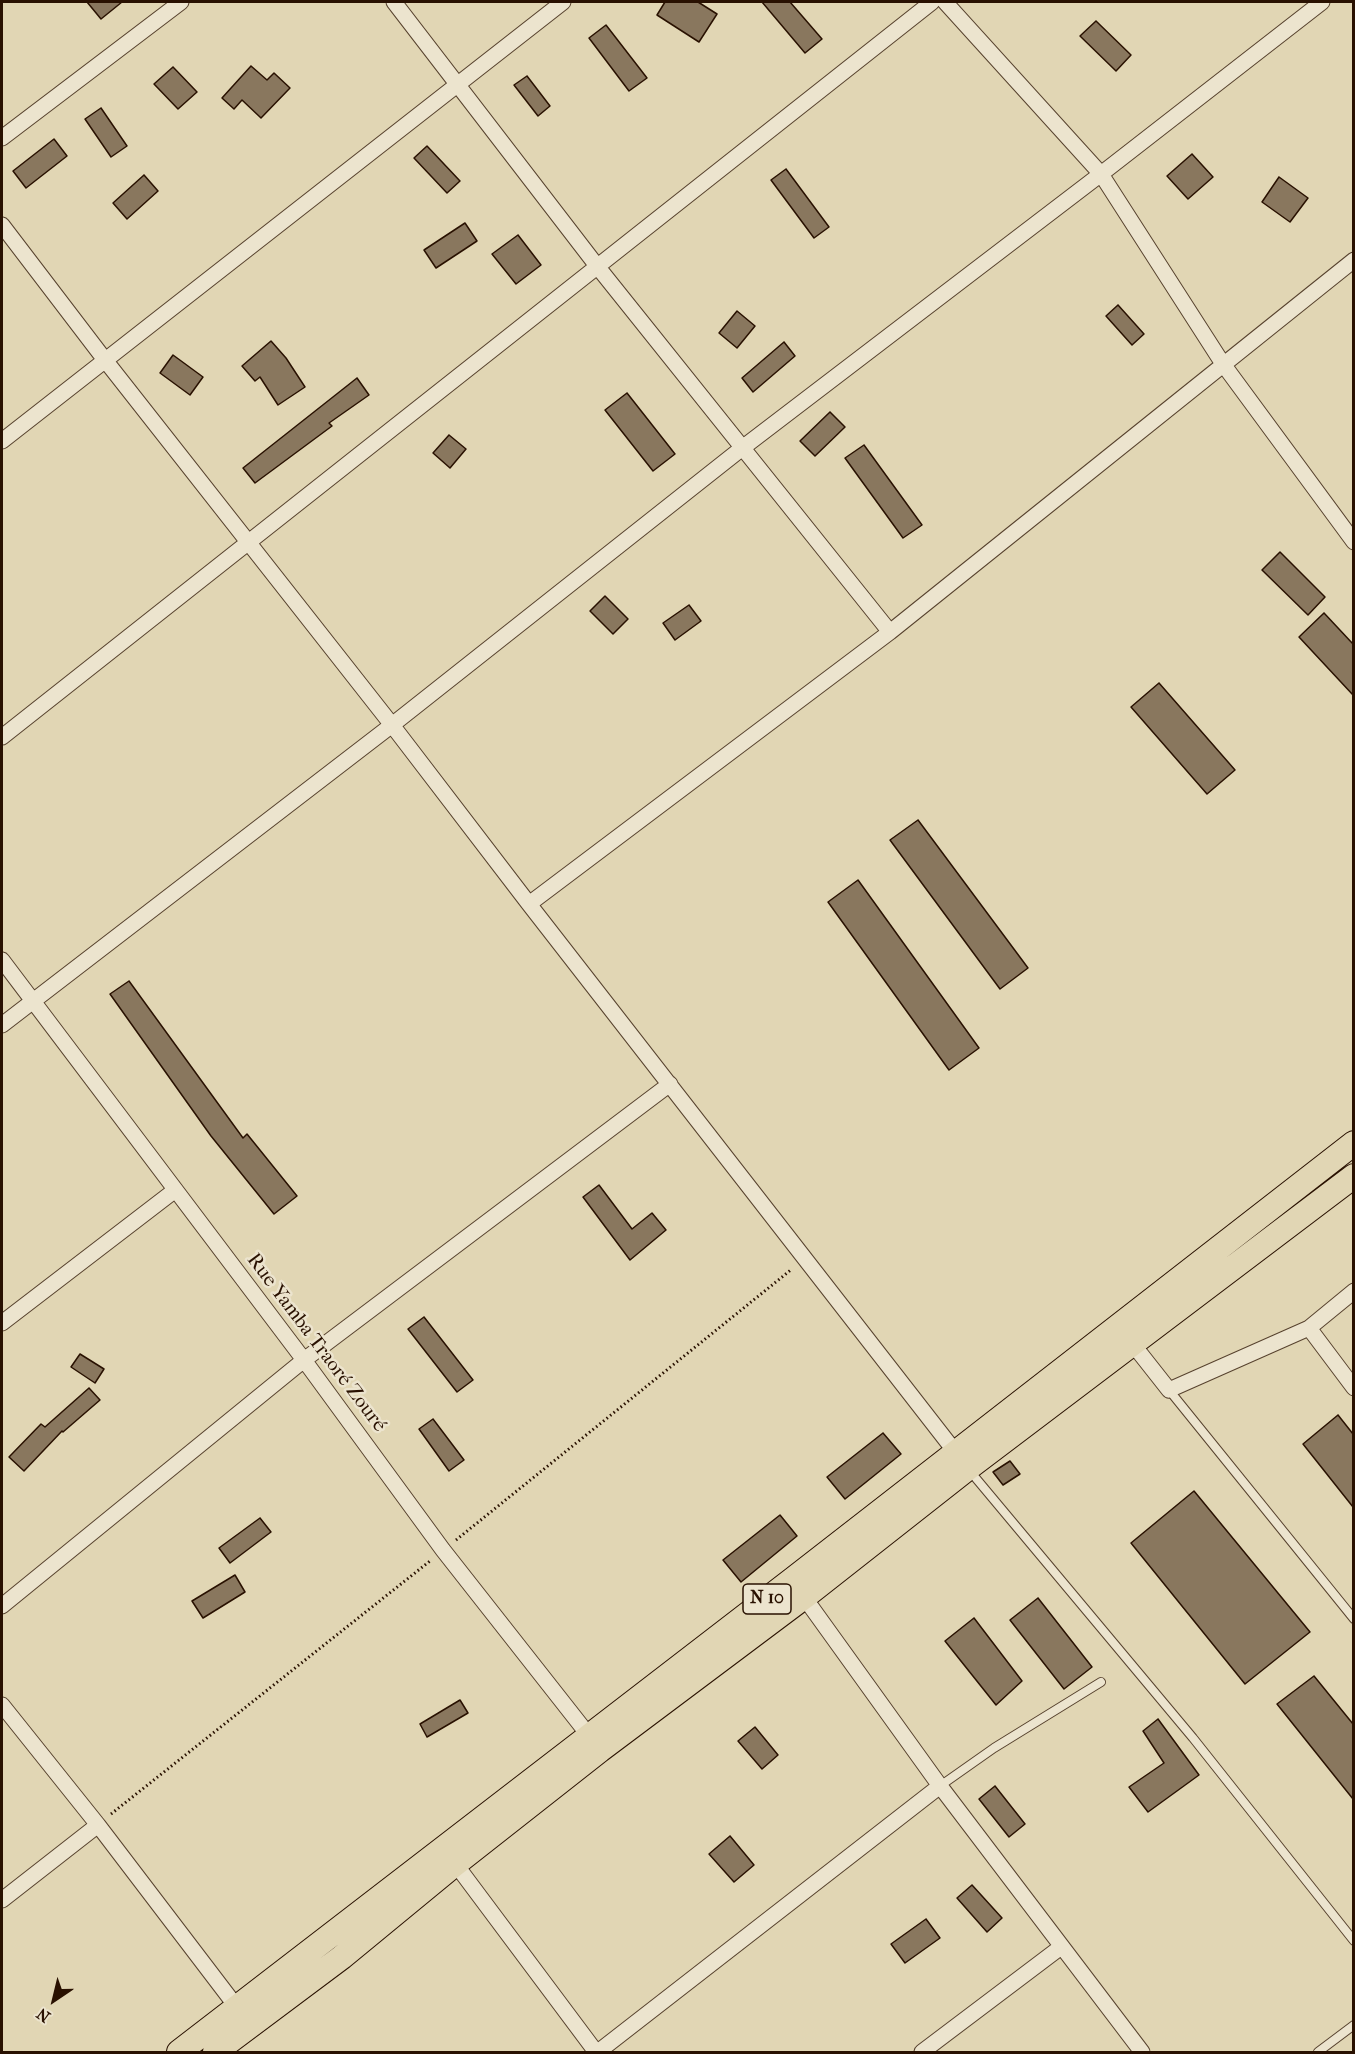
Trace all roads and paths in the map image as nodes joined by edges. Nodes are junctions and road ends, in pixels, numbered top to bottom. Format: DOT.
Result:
graph roads {
  1 [pos="181,2"];
  2 [pos="394,2"];
  3 [pos="563,2"];
  4 [pos="932,2"];
  5 [pos="945,2"];
  6 [pos="1322,2"];
  7 [pos="458,85"];
  8 [pos="2,138"];
  9 [pos="1101,174"];
  10 [pos="2,225"];
  11 [pos="1353,260"];
  12 [pos="597,266"];
  13 [pos="105,360"];
  14 [pos="1223,364"];
  15 [pos="2,441"];
  16 [pos="741,449"];
  17 [pos="248,541"];
  18 [pos="1353,542"];
  19 [pos="890,632"];
  20 [pos="392,725"];
  21 [pos="2,737"];
  22 [pos="529,904"];
  23 [pos="2,960"];
  24 [pos="34,1001"];
  25 [pos="2,1025"];
  26 [pos="670,1084"];
  27 [pos="1353,1143"];
  28 [pos="1353,1176"];
  29 [pos="174,1191"];
  30 [pos="1353,1291"];
  31 [pos="2,1323"];
  32 [pos="1309,1328"];
  33 [pos="1125,1335"];
  34 [pos="304,1360"];
  35 [pos="1353,1388"];
  36 [pos="1169,1390"];
  37 [pos="962,1460"];
  38 [pos="804,1597"];
  39 [pos="2,1606"];
  40 [pos="1353,1619"];
  41 [pos="1101,1682"];
  42 [pos="2,1705"];
  43 [pos="594,1743"];
  44 [pos="940,1786"];
  45 [pos="98,1825"];
  46 [pos="450,1856"];
  47 [pos="2,1900"];
  48 [pos="1353,1941"];
  49 [pos="1061,1947"];
  50 [pos="244,2016"];
  51 [pos="1353,2025"];
  52 [pos="179,2052"];
  53 [pos="215,2052"];
  54 [pos="597,2052"];
  55 [pos="922,2052"];
  56 [pos="1142,2052"];
  57 [pos="1318,2052"];
  1 -- 8 [label="street"];
  2 -- 7 [label="street"];
  3 -- 7 [label="street"];
  4 -- 12 [label="street"];
  5 -- 9 [label="street"];
  6 -- 9 [label="street"];
  7 -- 12 [label="street"];
  7 -- 13 [label="street"];
  9 -- 14 [label="street"];
  9 -- 16 [label="street"];
  10 -- 13 [label="street"];
  11 -- 14 [label="street"];
  12 -- 16 [label="street"];
  12 -- 17 [label="street"];
  13 -- 15 [label="street"];
  13 -- 17 [label="street"];
  14 -- 18 [label="street"];
  14 -- 19 [label="street"];
  16 -- 19 [label="street"];
  16 -- 20 [label="street"];
  17 -- 20 [label="street"];
  17 -- 21 [label="street"];
  19 -- 22 [label="street"];
  20 -- 22 [label="street"];
  20 -- 24 [label="street"];
  22 -- 26 [label="street"];
  23 -- 24 [label="street, Rue Yamba Traoré Zouré"];
  24 -- 25 [label="street"];
  24 -- 29 [label="street, Rue Yamba Traoré Zouré"];
  26 -- 34 [label="street"];
  26 -- 37 [label="street"];
  27 -- 33 [label="main road, N 10"];
  28 -- 33 [label="main road, N 10"];
  29 -- 31 [label="street"];
  29 -- 34 [label="street, Rue Yamba Traoré Zouré"];
  30 -- 32 [label="street"];
  32 -- 35 [label="street"];
  32 -- 36 [label="street"];
  33 -- 36 [label="street"];
  33 -- 37 [label="main road, N 10"];
  34 -- 39 [label="street"];
  34 -- 43 [label="street, Rue Yamba Traoré Zouré"];
  36 -- 40 [label="lane"];
  37 -- 38 [label="main road, N 10"];
  37 -- 43 [label="main road, N 10"];
  37 -- 48 [label="lane"];
  38 -- 43 [label="main road, N 10"];
  38 -- 44 [label="street"];
  41 -- 44 [label="lane"];
  42 -- 45 [label="street"];
  43 -- 46 [label="main road, N 10"];
  44 -- 49 [label="street"];
  44 -- 54 [label="street"];
  45 -- 47 [label="street"];
  45 -- 50 [label="street"];
  46 -- 50 [label="main road, N 10"];
  46 -- 54 [label="street"];
  49 -- 55 [label="street"];
  49 -- 56 [label="street"];
  50 -- 52 [label="main road, N 10"];
  50 -- 53 [label="main road, N 10"];
  51 -- 57 [label="lane"];
}
